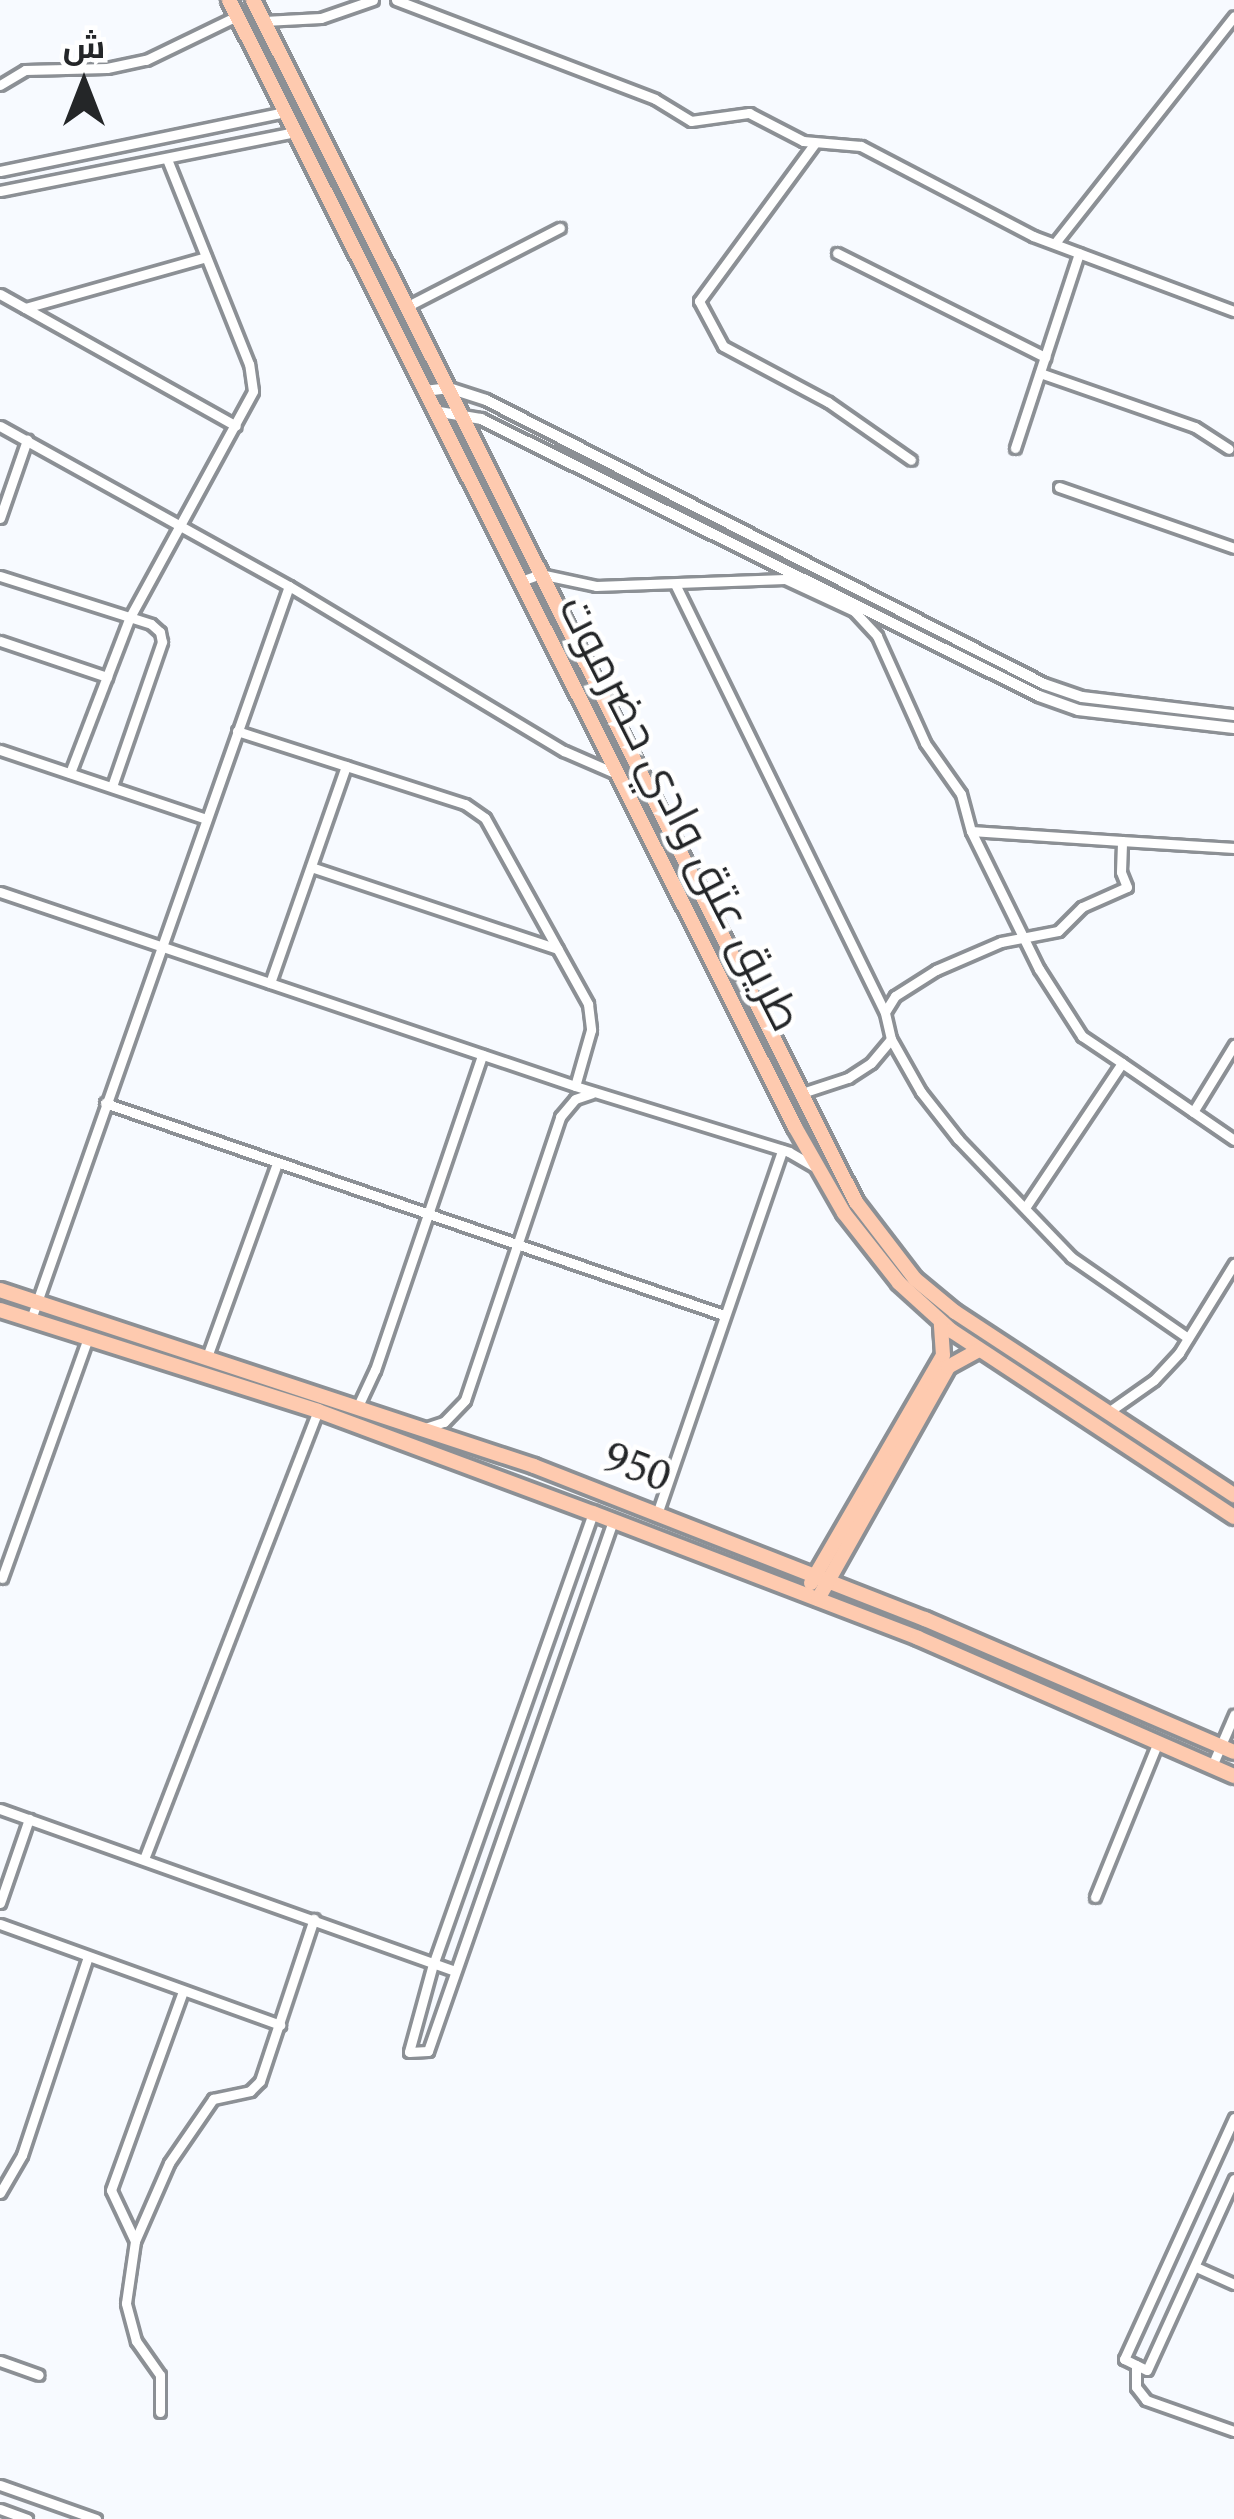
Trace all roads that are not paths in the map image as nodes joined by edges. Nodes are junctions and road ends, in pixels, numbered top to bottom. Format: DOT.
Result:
graph roads {
  1 [pos="229,0"];
  2 [pos="373,0"];
  3 [pos="396,0"];
  4 [pos="261,16"];
  5 [pos="1234,16"];
  6 [pos="242,26"];
  7 [pos="0,85"];
  8 [pos="285,112"];
  9 [pos="295,132"];
  10 [pos="815,143"];
  11 [pos="166,159"];
  12 [pos="0,172"];
  13 [pos="0,191"];
  14 [pos="560,228"];
  15 [pos="1055,243"];
  16 [pos="837,253"];
  17 [pos="1079,253"];
  18 [pos="206,257"];
  19 [pos="0,294"];
  20 [pos="406,307"];
  21 [pos="25,308"];
  22 [pos="1234,311"];
  23 [pos="1045,357"];
  24 [pos="1040,373"];
  25 [pos="449,388"];
  26 [pos="425,391"];
  27 [pos="434,411"];
  28 [pos="459,411"];
  29 [pos="0,426"];
  30 [pos="236,426"];
  31 [pos="26,440"];
  32 [pos="1015,448"];
  33 [pos="1229,449"];
  34 [pos="910,460"];
  35 [pos="1059,487"];
  36 [pos="0,518"];
  37 [pos="177,525"];
  38 [pos="1234,548"];
  39 [pos="540,574"];
  40 [pos="0,576"];
  41 [pos="520,581"];
  42 [pos="674,584"];
  43 [pos="289,586"];
  44 [pos="130,617"];
  45 [pos="0,640"];
  46 [pos="107,676"];
  47 [pos="1234,715"];
  48 [pos="1234,728"];
  49 [pos="237,731"];
  50 [pos="0,750"];
  51 [pos="346,766"];
  52 [pos="70,773"];
  53 [pos="618,774"];
  54 [pos="112,786"];
  55 [pos="206,819"];
  56 [pos="971,831"];
  57 [pos="1122,841"];
  58 [pos="1234,848"];
  59 [pos="311,867"];
  60 [pos="0,892"];
  61 [pos="1026,937"];
  62 [pos="161,946"];
  63 [pos="558,950"];
  64 [pos="270,983"];
  65 [pos="885,1012"];
  66 [pos="891,1039"];
  67 [pos="1234,1045"];
  68 [pos="482,1055"];
  69 [pos="1122,1064"];
  70 [pos="575,1086"];
  71 [pos="594,1092"];
  72 [pos="799,1094"];
  73 [pos="105,1103"];
  74 [pos="1193,1112"];
  75 [pos="792,1120"];
  76 [pos="1234,1140"];
  77 [pos="778,1149"];
  78 [pos="277,1162"];
  79 [pos="818,1171"];
  80 [pos="1025,1208"];
  81 [pos="427,1214"];
  82 [pos="874,1241"];
  83 [pos="517,1244"];
  84 [pos="1234,1264"];
  85 [pos="0,1290"];
  86 [pos="37,1301"];
  87 [pos="0,1310"];
  88 [pos="724,1315"];
  89 [pos="31,1319"];
  90 [pos="938,1319"];
  91 [pos="88,1338"];
  92 [pos="1188,1338"];
  93 [pos="979,1350"];
  94 [pos="208,1354"];
  95 [pos="358,1406"];
  96 [pos="318,1411"];
  97 [pos="1107,1413"];
  98 [pos="425,1428"];
  99 [pos="1234,1495"];
  100 [pos="592,1513"];
  101 [pos="657,1514"];
  102 [pos="1234,1517"];
  103 [pos="613,1521"];
  104 [pos="2,1578"];
  105 [pos="822,1578"];
  106 [pos="811,1597"];
  107 [pos="1234,1715"];
  108 [pos="1158,1742"];
  109 [pos="1227,1749"];
  110 [pos="1212,1766"];
  111 [pos="1234,1776"];
  112 [pos="0,1809"];
  113 [pos="29,1819"];
  114 [pos="144,1859"];
  115 [pos="1095,1897"];
  116 [pos="0,1903"];
  117 [pos="314,1919"];
  118 [pos="0,1924"];
  119 [pos="88,1957"];
  120 [pos="433,1964"];
  121 [pos="454,1971"];
  122 [pos="183,1991"];
  123 [pos="280,2025"];
  124 [pos="1234,2118"];
  125 [pos="1234,2179"];
  126 [pos="0,2193"];
  127 [pos="135,2241"];
  128 [pos="1196,2267"];
  129 [pos="1234,2284"];
  130 [pos="0,2361"];
  131 [pos="1136,2365"];
  132 [pos="39,2374"];
  133 [pos="160,2412"];
  134 [pos="1234,2431"];
  135 [pos="0,2485"];
  136 [pos="0,2510"];
  137 [pos="27,2519"];
  138 [pos="96,2519"];
  1 -- 6 [label="main road, طريق عتق وادي حضرموت"];
  2 -- 4 [label="street"];
  3 -- 10 [label="street"];
  4 -- 6 [label="main road"];
  4 -- 20 [label="main road, طريق عتق وادي حضرموت"];
  5 -- 15 [label="street"];
  6 -- 7 [label="street"];
  6 -- 8 [label="main road, طريق عتق وادي حضرموت"];
  8 -- 9 [label="main road, طريق عتق وادي حضرموت"];
  8 -- 12 [label="street"];
  9 -- 11 [label="street"];
  9 -- 26 [label="main road, طريق عتق وادي حضرموت"];
  10 -- 15 [label="street"];
  10 -- 34 [label="street"];
  11 -- 13 [label="street"];
  11 -- 18 [label="street"];
  14 -- 20 [label="street"];
  15 -- 17 [label="street"];
  16 -- 23 [label="street"];
  17 -- 22 [label="street"];
  17 -- 23 [label="street"];
  18 -- 21 [label="street"];
  18 -- 30 [label="street"];
  19 -- 21 [label="street"];
  20 -- 25 [label="main road, طريق عتق وادي حضرموت"];
  21 -- 30 [label="street"];
  23 -- 24 [label="street"];
  24 -- 32 [label="street"];
  24 -- 33 [label="street"];
  25 -- 26 [label="street"];
  25 -- 28 [label="main road, طريق عتق وادي حضرموت"];
  25 -- 47 [label="street"];
  26 -- 27 [label="main road, طريق عتق وادي حضرموت"];
  27 -- 28 [label="street"];
  27 -- 41 [label="main road, طريق عتق وادي حضرموت"];
  28 -- 39 [label="main road, طريق عتق وادي حضرموت"];
  28 -- 48 [label="street"];
  29 -- 31 [label="street"];
  30 -- 37 [label="street"];
  31 -- 36 [label="street"];
  31 -- 37 [label="street"];
  35 -- 38 [label="street"];
  37 -- 43 [label="street"];
  37 -- 44 [label="street"];
  39 -- 41 [label="street"];
  39 -- 42 [label="street"];
  39 -- 72 [label="main road, طريق عتق وادي حضرموت"];
  40 -- 44 [label="street"];
  41 -- 53 [label="main road, طريق عتق وادي حضرموت"];
  42 -- 56 [label="street"];
  42 -- 65 [label="street"];
  43 -- 49 [label="street"];
  43 -- 53 [label="street"];
  44 -- 46 [label="street"];
  44 -- 54 [label="street"];
  45 -- 46 [label="street"];
  46 -- 52 [label="street"];
  49 -- 51 [label="street"];
  49 -- 55 [label="street"];
  50 -- 52 [label="street"];
  51 -- 59 [label="street"];
  51 -- 63 [label="street"];
  52 -- 54 [label="street"];
  53 -- 75 [label="main road, طريق عتق وادي حضرموت"];
  54 -- 55 [label="street"];
  55 -- 62 [label="street"];
  56 -- 57 [label="street"];
  56 -- 61 [label="street"];
  57 -- 58 [label="street"];
  57 -- 61 [label="street"];
  59 -- 63 [label="street"];
  59 -- 64 [label="street"];
  60 -- 62 [label="street"];
  61 -- 65 [label="street"];
  61 -- 69 [label="street"];
  62 -- 64 [label="street"];
  62 -- 73 [label="street"];
  63 -- 70 [label="street"];
  64 -- 68 [label="street"];
  65 -- 66 [label="street"];
  66 -- 72 [label="street"];
  66 -- 80 [label="street"];
  67 -- 74 [label="street"];
  68 -- 70 [label="street"];
  68 -- 81 [label="street"];
  69 -- 74 [label="street"];
  69 -- 80 [label="street"];
  70 -- 71 [label="street"];
  71 -- 77 [label="street"];
  71 -- 83 [label="street"];
  72 -- 82 [label="main road, طريق عتق وادي حضرموت"];
  73 -- 78 [label="street"];
  73 -- 86 [label="street"];
  74 -- 76 [label="street"];
  75 -- 77 [label="street"];
  75 -- 79 [label="main road, طريق عتق وادي حضرموت"];
  77 -- 79 [label="street"];
  77 -- 88 [label="street"];
  78 -- 81 [label="street"];
  78 -- 94 [label="street"];
  79 -- 82 [label="main road, طريق عتق وادي حضرموت"];
  80 -- 92 [label="street"];
  81 -- 83 [label="street"];
  81 -- 95 [label="street"];
  82 -- 90 [label="main road, طريق عتق وادي حضرموت"];
  82 -- 97 [label="main road, طريق عتق وادي حضرموت"];
  83 -- 88 [label="street"];
  83 -- 98 [label="street"];
  84 -- 92 [label="street"];
  85 -- 86 [label="main road, 950 / 950"];
  86 -- 89 [label="street"];
  86 -- 94 [label="main road, 950 / 950"];
  87 -- 89 [label="main road, 950"];
  88 -- 101 [label="street"];
  89 -- 91 [label="main road, 950"];
  90 -- 93 [label="main road, طريق عتق وادي حضرموت"];
  90 -- 105 [label="main road"];
  91 -- 96 [label="main road, 950"];
  91 -- 104 [label="street"];
  92 -- 97 [label="street"];
  93 -- 102 [label="main road, طريق عتق وادي حضرموت"];
  93 -- 105 [label="main road"];
  94 -- 95 [label="main road, 950 / 950"];
  95 -- 98 [label="main road, 950 / 950"];
  96 -- 100 [label="main road, 950"];
  96 -- 114 [label="street"];
  97 -- 99 [label="main road, طريق عتق وادي حضرموت"];
  98 -- 101 [label="main road, 950 / 950"];
  100 -- 103 [label="main road, 950"];
  100 -- 120 [label="street"];
  101 -- 105 [label="main road, 950 / 950"];
  103 -- 106 [label="main road, 950"];
  103 -- 121 [label="street"];
  105 -- 106 [label="main road"];
  105 -- 109 [label="main road, 950 / 950"];
  106 -- 108 [label="main road, 950"];
  107 -- 109 [label="street"];
  108 -- 110 [label="main road, 950"];
  108 -- 115 [label="street"];
  109 -- 110 [label="street"];
  110 -- 111 [label="main road, 950"];
  112 -- 113 [label="street"];
  113 -- 114 [label="street"];
  113 -- 116 [label="street"];
  114 -- 117 [label="street"];
  117 -- 120 [label="street"];
  117 -- 123 [label="street"];
  118 -- 119 [label="street"];
  119 -- 122 [label="street"];
  119 -- 126 [label="street"];
  120 -- 121 [label="street"];
  120 -- 121 [label="street"];
  122 -- 123 [label="street"];
  122 -- 127 [label="street"];
  123 -- 127 [label="street"];
  124 -- 131 [label="street"];
  125 -- 128 [label="street"];
  127 -- 133 [label="street"];
  128 -- 129 [label="street"];
  128 -- 131 [label="street"];
  130 -- 132 [label="street"];
  131 -- 134 [label="street"];
  135 -- 138 [label="street"];
  136 -- 137 [label="street"];
}
